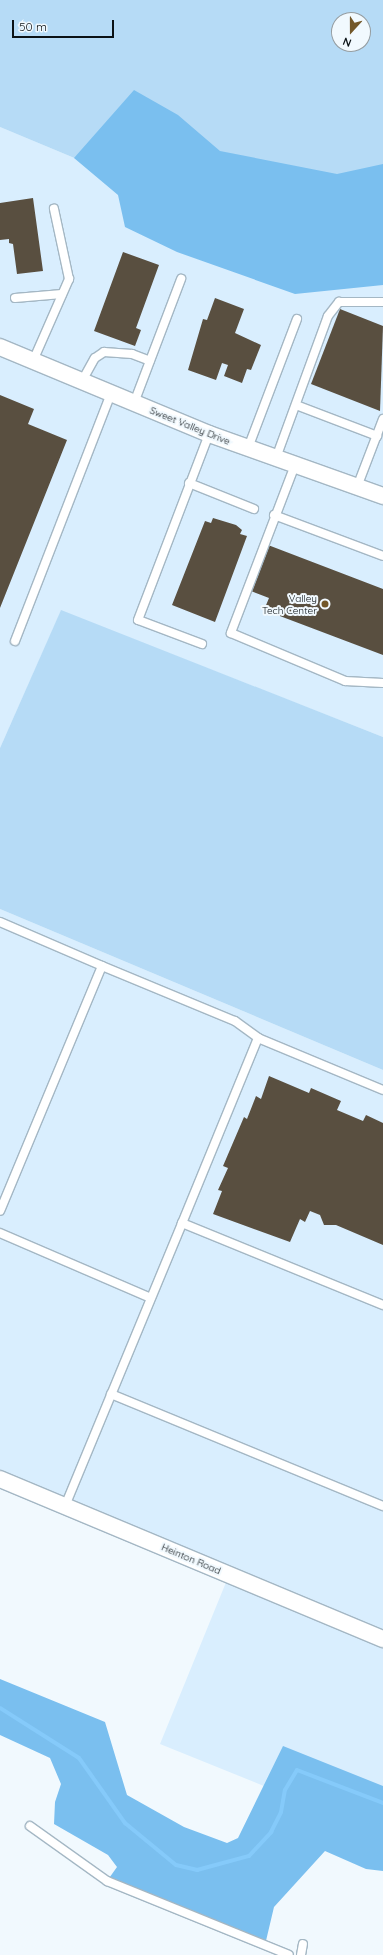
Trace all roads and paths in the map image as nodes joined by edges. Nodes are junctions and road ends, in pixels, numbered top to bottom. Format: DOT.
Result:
graph roads {
  1 [pos="54,209"];
  2 [pos="181,279"];
  3 [pos="62,294"];
  4 [pos="15,298"];
  5 [pos="383,302"];
  6 [pos="297,319"];
  7 [pos="0,347"];
  8 [pos="33,360"];
  9 [pos="150,361"];
  10 [pos="82,381"];
  11 [pos="111,393"];
  12 [pos="134,403"];
  13 [pos="296,405"];
  14 [pos="383,419"];
  15 [pos="209,434"];
  16 [pos="377,436"];
  17 [pos="248,448"];
  18 [pos="276,458"];
  19 [pos="295,465"];
  20 [pos="189,483"];
  21 [pos="357,487"];
  22 [pos="383,496"];
  23 [pos="254,509"];
  24 [pos="274,515"];
  25 [pos="383,556"];
  26 [pos="15,641"];
  27 [pos="202,644"];
  28 [pos="383,683"];
  29 [pos="0,922"];
  30 [pos="102,966"];
  31 [pos="258,1038"];
  32 [pos="383,1090"];
  33 [pos="0,1211"];
  34 [pos="182,1223"];
  35 [pos="0,1233"];
  36 [pos="151,1298"];
  37 [pos="383,1305"];
  38 [pos="111,1394"];
  39 [pos="0,1479"];
  40 [pos="65,1506"];
  41 [pos="383,1506"];
  42 [pos="383,1639"];
  43 [pos="30,1826"];
  44 [pos="303,1944"];
  45 [pos="290,1955"];
  46 [pos="301,1955"];
  1 -- 3 [label="lane"];
  2 -- 9 [label="lane"];
  3 -- 4 [label="lane"];
  3 -- 8 [label="lane"];
  5 -- 13 [label="lane"];
  6 -- 17 [label="lane"];
  7 -- 8 [label="street, Sweet Valley Drive"];
  8 -- 10 [label="street, Sweet Valley Drive"];
  9 -- 10 [label="lane"];
  9 -- 12 [label="lane"];
  10 -- 11 [label="street, Sweet Valley Drive"];
  11 -- 12 [label="street, Sweet Valley Drive"];
  11 -- 26 [label="lane"];
  12 -- 15 [label="street, Sweet Valley Drive"];
  13 -- 16 [label="lane"];
  13 -- 18 [label="lane"];
  14 -- 16 [label="lane"];
  15 -- 17 [label="street, Sweet Valley Drive"];
  15 -- 20 [label="lane"];
  16 -- 21 [label="lane"];
  17 -- 18 [label="street, Sweet Valley Drive"];
  18 -- 19 [label="street, Sweet Valley Drive"];
  19 -- 21 [label="street, Sweet Valley Drive"];
  19 -- 24 [label="lane"];
  20 -- 23 [label="lane"];
  20 -- 27 [label="lane"];
  21 -- 22 [label="street, Sweet Valley Drive"];
  24 -- 25 [label="lane"];
  24 -- 28 [label="lane"];
  29 -- 30 [label="lane"];
  30 -- 31 [label="lane"];
  30 -- 33 [label="lane"];
  31 -- 32 [label="lane"];
  31 -- 34 [label="lane"];
  34 -- 36 [label="lane"];
  34 -- 37 [label="lane"];
  35 -- 36 [label="lane"];
  36 -- 38 [label="lane"];
  38 -- 40 [label="lane"];
  38 -- 41 [label="lane"];
  39 -- 40 [label="street, Heinton Road"];
  40 -- 42 [label="street, Heinton Road"];
  43 -- 45 [label="lane"];
  44 -- 46 [label="lane"];
}
